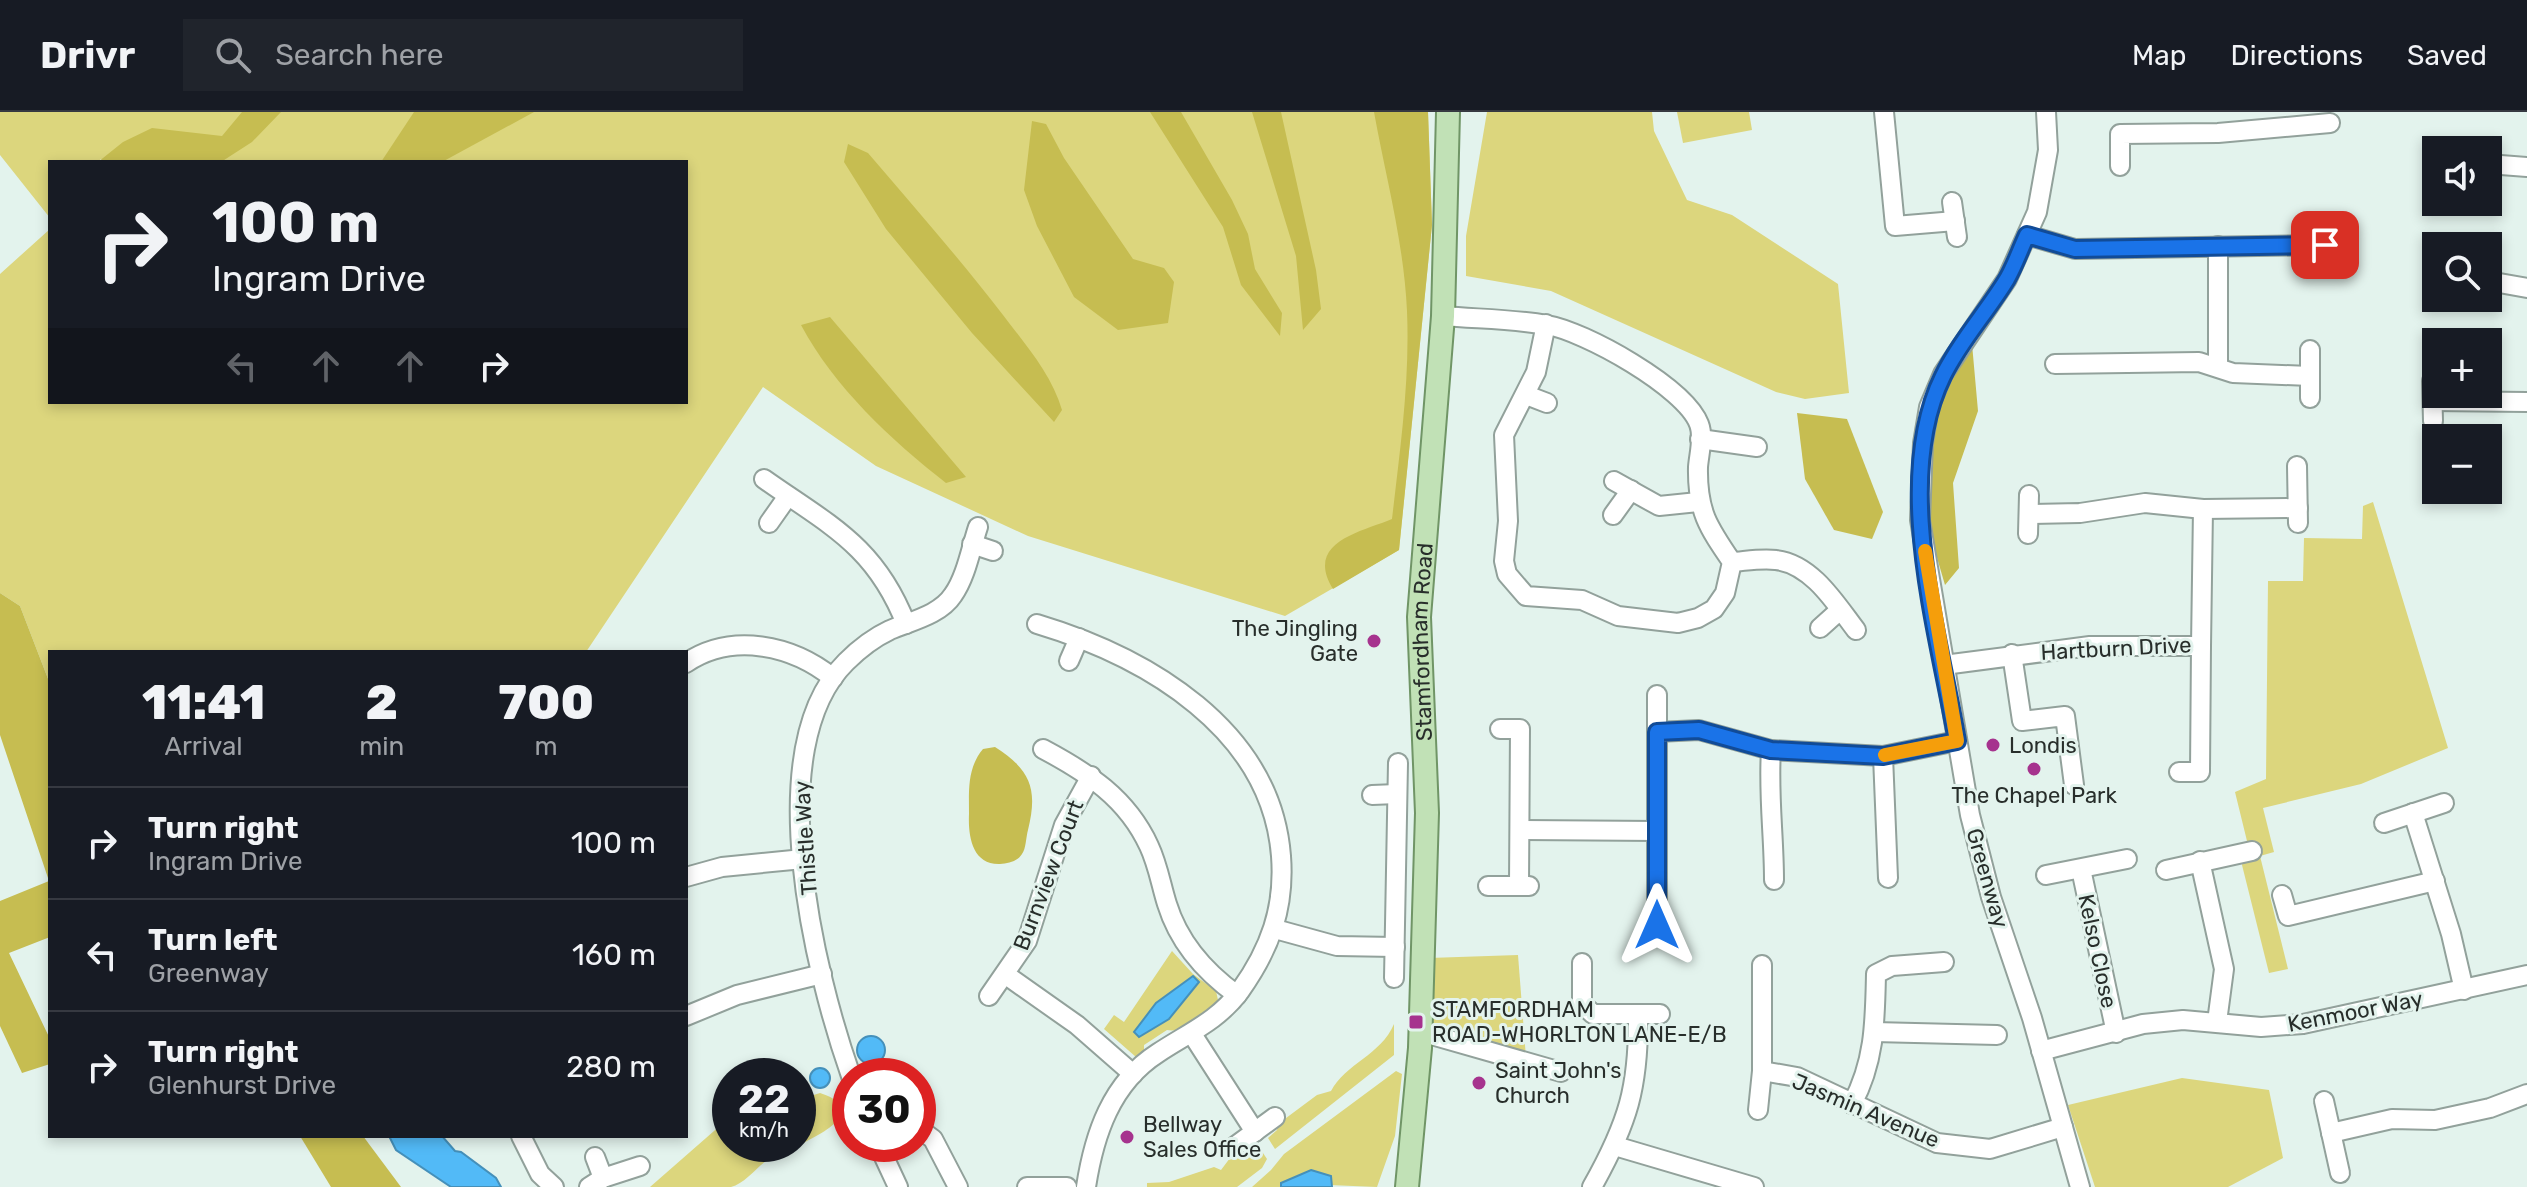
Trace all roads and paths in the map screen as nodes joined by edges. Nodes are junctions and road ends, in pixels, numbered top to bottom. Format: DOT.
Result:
graph roads {
  1 [pos="1448,112"];
  2 [pos="1884,112"];
  3 [pos="2046,112"];
  4 [pos="2251,121"];
  5 [pos="2330,124"];
  6 [pos="2502,165"];
  7 [pos="2120,166"];
  8 [pos="2527,167"];
  9 [pos="1954,220"];
  10 [pos="2027,235"];
  11 [pos="2325,245"];
  12 [pos="2218,246"];
  13 [pos="2502,284"];
  14 [pos="2527,288"];
  15 [pos="1443,316"];
  16 [pos="1546,324"];
  17 [pos="2310,350"];
  18 [pos="2055,364"];
  19 [pos="2218,367"];
  20 [pos="2310,376"];
  21 [pos="1526,395"];
  22 [pos="2310,398"];
  23 [pos="2502,402"];
  24 [pos="2527,402"];
  25 [pos="1547,403"];
  26 [pos="2433,408"];
  27 [pos="2433,421"];
  28 [pos="1700,439"];
  29 [pos="1757,447"];
  30 [pos="2297,466"];
  31 [pos="764,479"];
  32 [pos="2029,495"];
  33 [pos="788,496"];
  34 [pos="1698,502"];
  35 [pos="2203,509"];
  36 [pos="2030,514"];
  37 [pos="1613,515"];
  38 [pos="769,523"];
  39 [pos="2028,534"];
  40 [pos="993,551"];
  41 [pos="1732,562"];
  42 [pos="1840,610"];
  43 [pos="906,624"];
  44 [pos="1037,624"];
  45 [pos="1820,628"];
  46 [pos="1856,630"];
  47 [pos="1079,638"];
  48 [pos="2201,646"];
  49 [pos="2012,654"];
  50 [pos="1069,661"];
  51 [pos="688,662"];
  52 [pos="1944,665"];
  53 [pos="833,678"];
  54 [pos="1657,695"];
  55 [pos="1500,729"];
  56 [pos="1657,732"];
  57 [pos="1957,741"];
  58 [pos="1043,749"];
  59 [pos="1771,750"];
  60 [pos="1883,756"];
  61 [pos="1398,763"];
  62 [pos="2179,772"];
  63 [pos="1091,776"];
  64 [pos="2074,785"];
  65 [pos="1397,794"];
  66 [pos="1372,795"];
  67 [pos="2444,803"];
  68 [pos="2413,813"];
  69 [pos="2384,823"];
  70 [pos="1520,830"];
  71 [pos="1657,831"];
  72 [pos="2252,851"];
  73 [pos="803,859"];
  74 [pos="2127,859"];
  75 [pos="2200,861"];
  76 [pos="2081,869"];
  77 [pos="2166,870"];
  78 [pos="2046,875"];
  79 [pos="688,876"];
  80 [pos="1888,878"];
  81 [pos="1774,880"];
  82 [pos="2435,881"];
  83 [pos="1488,886"];
  84 [pos="2282,895"];
  85 [pos="1657,925"];
  86 [pos="1275,929"];
  87 [pos="1395,947"];
  88 [pos="1944,962"];
  89 [pos="1582,963"];
  90 [pos="1762,965"];
  91 [pos="822,974"];
  92 [pos="1006,975"];
  93 [pos="2527,975"];
  94 [pos="1394,978"];
  95 [pos="2464,990"];
  96 [pos="1237,995"];
  97 [pos="989,996"];
  98 [pos="1638,1014"];
  99 [pos="1660,1014"];
  100 [pos="688,1015"];
  101 [pos="2217,1022"];
  102 [pos="1421,1032"];
  103 [pos="1874,1032"];
  104 [pos="2116,1033"];
  105 [pos="1192,1034"];
  106 [pos="1997,1035"];
  107 [pos="2041,1051"];
  108 [pos="846,1058"];
  109 [pos="1762,1071"];
  110 [pos="1561,1072"];
  111 [pos="1133,1074"];
  112 [pos="2527,1094"];
  113 [pos="2324,1101"];
  114 [pos="1852,1104"];
  115 [pos="1758,1110"];
  116 [pos="1275,1117"];
  117 [pos="2063,1127"];
  118 [pos="1255,1132"];
  119 [pos="2331,1133"];
  120 [pos="522,1138"];
  121 [pos="936,1145"];
  122 [pos="1615,1146"];
  123 [pos="1234,1147"];
  124 [pos="595,1157"];
  125 [pos="886,1162"];
  126 [pos="640,1166"];
  127 [pos="2340,1173"];
  128 [pos="596,1182"];
  129 [pos="1403,1182"];
  130 [pos="554,1187"];
  131 [pos="898,1187"];
  132 [pos="958,1187"];
  133 [pos="1027,1187"];
  134 [pos="1067,1187"];
  135 [pos="1086,1187"];
  136 [pos="1592,1187"];
  137 [pos="1754,1187"];
  138 [pos="2080,1187"];
  1 -- 15 [label="main road, Stamfordham Road"];
  2 -- 9 [label="street"];
  3 -- 10 [label="street, Greenway"];
  4 -- 5 [label="street"];
  4 -- 7 [label="street"];
  6 -- 8 [label="street"];
  10 -- 12 [label="street"];
  10 -- 52 [label="street, Greenway"];
  11 -- 12 [label="street"];
  12 -- 19 [label="street"];
  13 -- 14 [label="street"];
  15 -- 16 [label="street"];
  15 -- 102 [label="main road, Stamfordham Road"];
  16 -- 21 [label="street"];
  16 -- 28 [label="street"];
  17 -- 20 [label="street"];
  18 -- 19 [label="street"];
  19 -- 20 [label="street"];
  20 -- 22 [label="street"];
  21 -- 25 [label="street"];
  21 -- 41 [label="street"];
  23 -- 24 [label="street"];
  26 -- 27 [label="street"];
  28 -- 29 [label="street"];
  28 -- 34 [label="street"];
  30 -- 35 [label="street"];
  31 -- 33 [label="street"];
  32 -- 36 [label="street"];
  33 -- 38 [label="street"];
  33 -- 43 [label="street"];
  34 -- 37 [label="street"];
  34 -- 41 [label="street"];
  35 -- 36 [label="street"];
  35 -- 48 [label="street, Hartburn Drive"];
  36 -- 39 [label="street"];
  40 -- 43 [label="street, Thistle Way"];
  41 -- 42 [label="street"];
  42 -- 45 [label="street"];
  42 -- 46 [label="street"];
  43 -- 53 [label="street, Thistle Way"];
  44 -- 47 [label="street"];
  47 -- 50 [label="street"];
  47 -- 86 [label="street"];
  48 -- 49 [label="street, Hartburn Drive"];
  48 -- 62 [label="street"];
  49 -- 52 [label="street, Hartburn Drive"];
  49 -- 64 [label="street"];
  51 -- 53 [label="street"];
  52 -- 57 [label="street, Greenway"];
  53 -- 73 [label="street, Thistle Way"];
  54 -- 56 [label="street"];
  55 -- 70 [label="street"];
  56 -- 59 [label="street"];
  56 -- 71 [label="street"];
  57 -- 60 [label="street"];
  57 -- 107 [label="street, Greenway"];
  58 -- 63 [label="street"];
  59 -- 60 [label="street"];
  59 -- 81 [label="street"];
  60 -- 80 [label="street"];
  61 -- 65 [label="street"];
  63 -- 92 [label="street, Burnview Court"];
  63 -- 96 [label="street"];
  65 -- 66 [label="street"];
  65 -- 87 [label="street"];
  67 -- 68 [label="street"];
  68 -- 69 [label="street"];
  68 -- 82 [label="street"];
  70 -- 71 [label="street"];
  70 -- 83 [label="street"];
  71 -- 85 [label="street"];
  72 -- 75 [label="street"];
  73 -- 79 [label="street"];
  73 -- 91 [label="street, Thistle Way"];
  74 -- 76 [label="street, Kelso Close"];
  75 -- 77 [label="street"];
  75 -- 101 [label="street"];
  76 -- 78 [label="street, Kelso Close"];
  76 -- 104 [label="street, Kelso Close"];
  82 -- 84 [label="street"];
  82 -- 95 [label="street"];
  86 -- 87 [label="street"];
  86 -- 96 [label="street"];
  87 -- 94 [label="street"];
  88 -- 103 [label="street"];
  89 -- 98 [label="street"];
  90 -- 109 [label="street, Jasmin Avenue"];
  91 -- 100 [label="street"];
  91 -- 108 [label="street, Thistle Way"];
  92 -- 97 [label="street, Burnview Court"];
  92 -- 111 [label="street, Burnview Court"];
  93 -- 95 [label="street, Kenmoor Way"];
  95 -- 101 [label="street, Kenmoor Way"];
  96 -- 105 [label="street"];
  98 -- 99 [label="street"];
  98 -- 122 [label="street"];
  101 -- 104 [label="street, Kenmoor Way"];
  102 -- 110 [label="street"];
  102 -- 129 [label="main road, Stamfordham Road"];
  103 -- 106 [label="street"];
  103 -- 114 [label="street"];
  104 -- 107 [label="street, Kenmoor Way"];
  105 -- 111 [label="street"];
  105 -- 118 [label="street"];
  107 -- 117 [label="street, Greenway"];
  109 -- 114 [label="street, Jasmin Avenue"];
  109 -- 115 [label="street, Jasmin Avenue"];
  111 -- 135 [label="street"];
  112 -- 119 [label="street"];
  113 -- 119 [label="street"];
  114 -- 117 [label="street, Jasmin Avenue"];
  116 -- 118 [label="street"];
  117 -- 138 [label="street, Greenway"];
  118 -- 123 [label="street"];
  119 -- 127 [label="street"];
  120 -- 130 [label="street"];
  121 -- 132 [label="street"];
  122 -- 136 [label="street"];
  122 -- 137 [label="street"];
  124 -- 128 [label="street"];
  125 -- 131 [label="street"];
  126 -- 128 [label="street"];
  133 -- 134 [label="street"];
}
